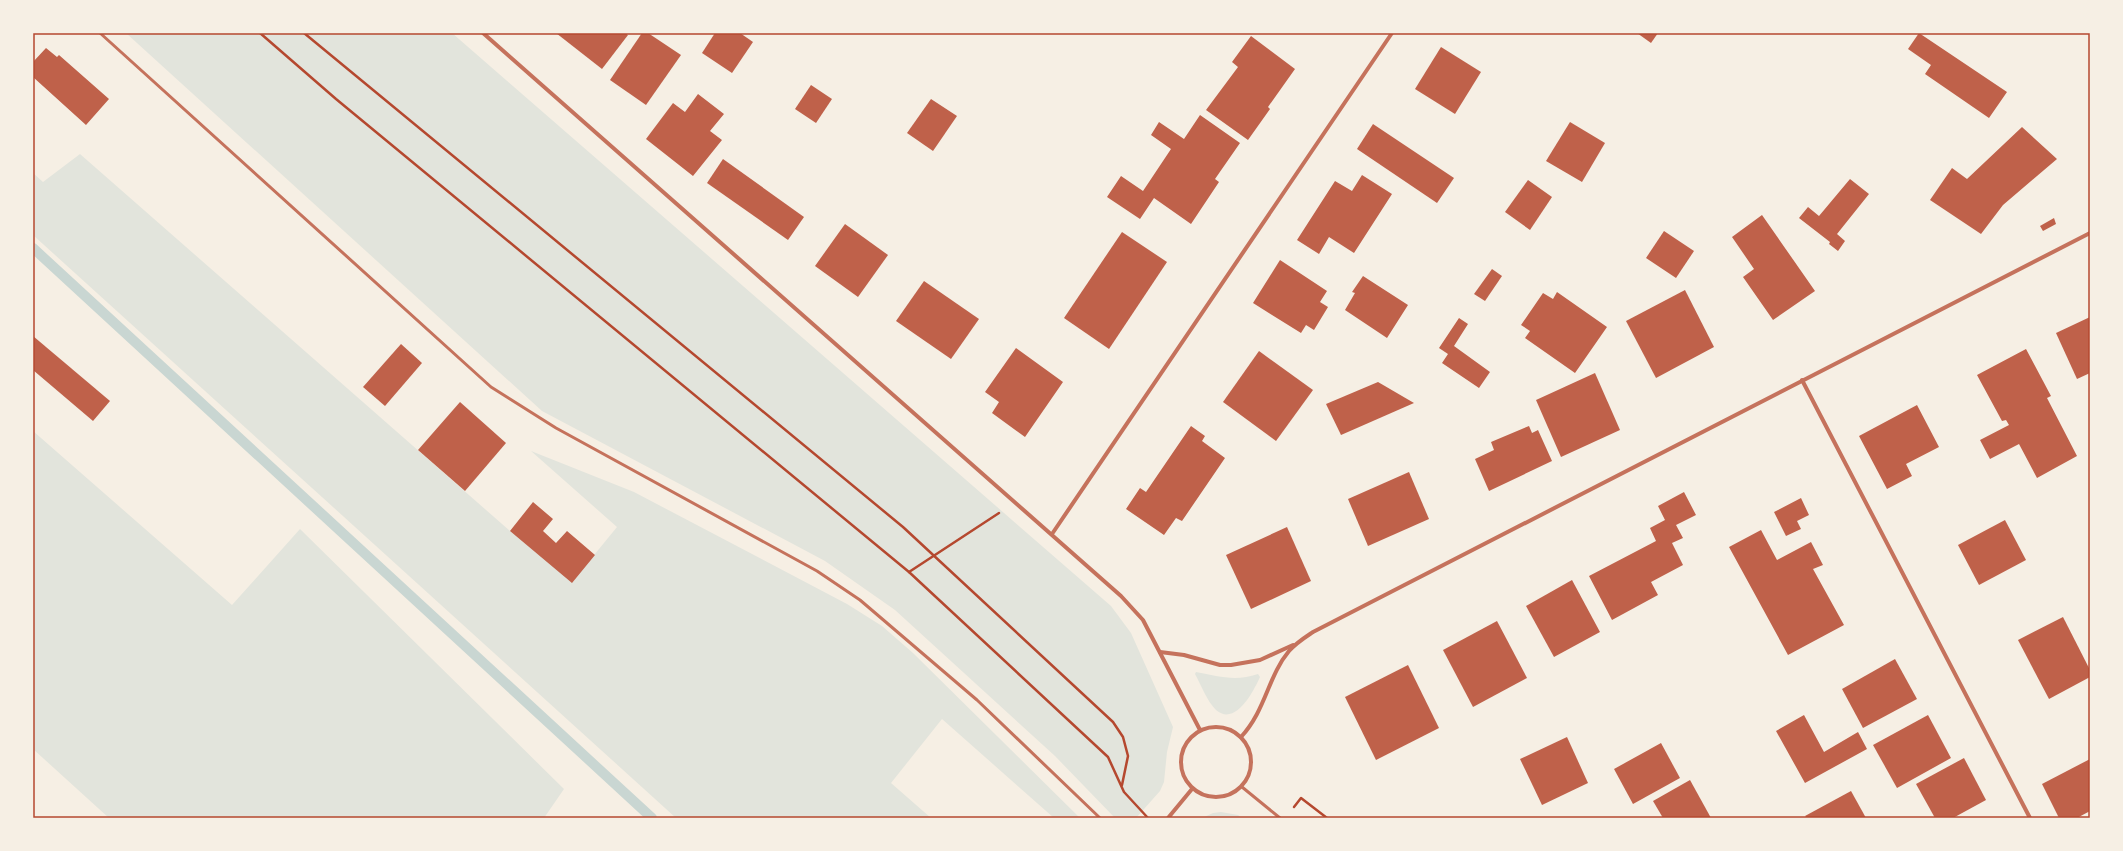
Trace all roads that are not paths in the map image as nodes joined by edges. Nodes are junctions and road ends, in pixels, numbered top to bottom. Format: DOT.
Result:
graph roads {
  1 [pos="100,33"];
  2 [pos="483,33"];
  3 [pos="1392,33"];
  4 [pos="2090,233"];
  5 [pos="1802,380"];
  6 [pos="1052,534"];
  7 [pos="1295,644"];
  8 [pos="1160,652"];
  9 [pos="1200,730"];
  10 [pos="1241,737"];
  11 [pos="1242,787"];
  12 [pos="1192,789"];
  13 [pos="1100,818"];
  14 [pos="1168,818"];
  15 [pos="1280,818"];
  16 [pos="2030,818"];
  1 -- 13 [label="lane"];
  2 -- 6 [label="street"];
  3 -- 6 [label="street"];
  4 -- 5 [label="street"];
  5 -- 7 [label="street"];
  5 -- 16 [label="street"];
  6 -- 8 [label="street"];
  7 -- 8 [label="street"];
  7 -- 10 [label="street"];
  8 -- 9 [label="street"];
  9 -- 10 [label="street"];
  9 -- 12 [label="street"];
  10 -- 11 [label="street"];
  11 -- 12 [label="street"];
  11 -- 15 [label="lane"];
  12 -- 14 [label="street"];
}
